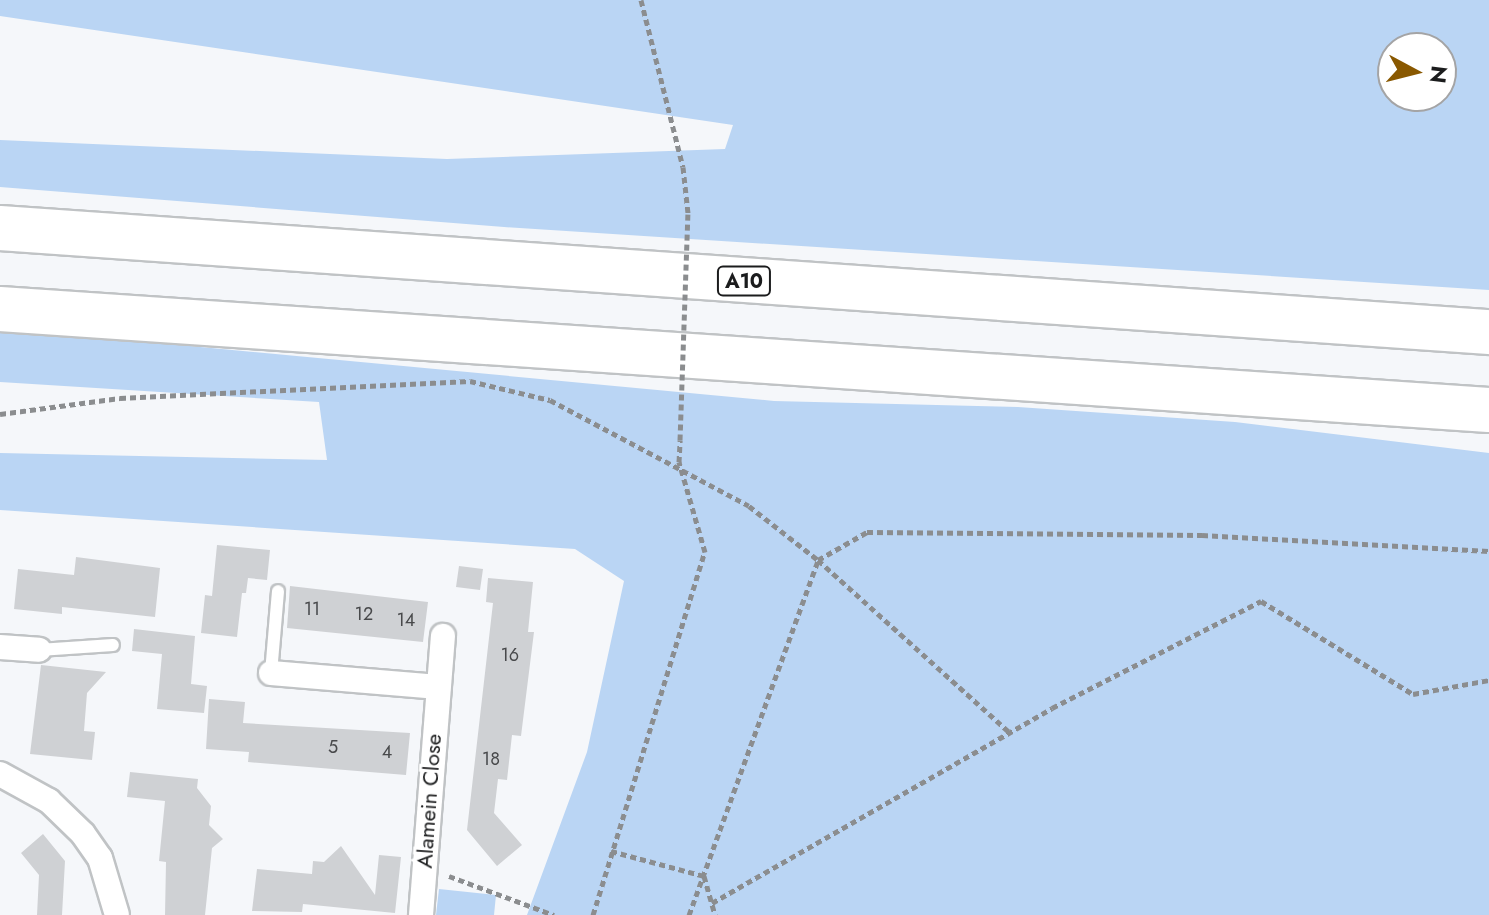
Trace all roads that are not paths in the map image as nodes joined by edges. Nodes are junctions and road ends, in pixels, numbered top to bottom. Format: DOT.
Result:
graph roads {
  1 [pos="0,228"];
  2 [pos="0,309"];
  3 [pos="1489,332"];
  4 [pos="1489,410"];
  5 [pos="278,591"];
  6 [pos="443,636"];
  7 [pos="113,645"];
  8 [pos="0,647"];
  9 [pos="39,650"];
  10 [pos="271,673"];
  11 [pos="438,687"];
  12 [pos="0,774"];
  13 [pos="117,915"];
  14 [pos="421,915"];
  1 -- 3 [label="highway, A10"];
  2 -- 4 [label="highway"];
  5 -- 10 [label="lane"];
  6 -- 11 [label="street, Alamein Close"];
  7 -- 9 [label="lane"];
  8 -- 9 [label="street"];
  10 -- 11 [label="street"];
  11 -- 14 [label="street, Alamein Close"];
  12 -- 13 [label="street"];
}
